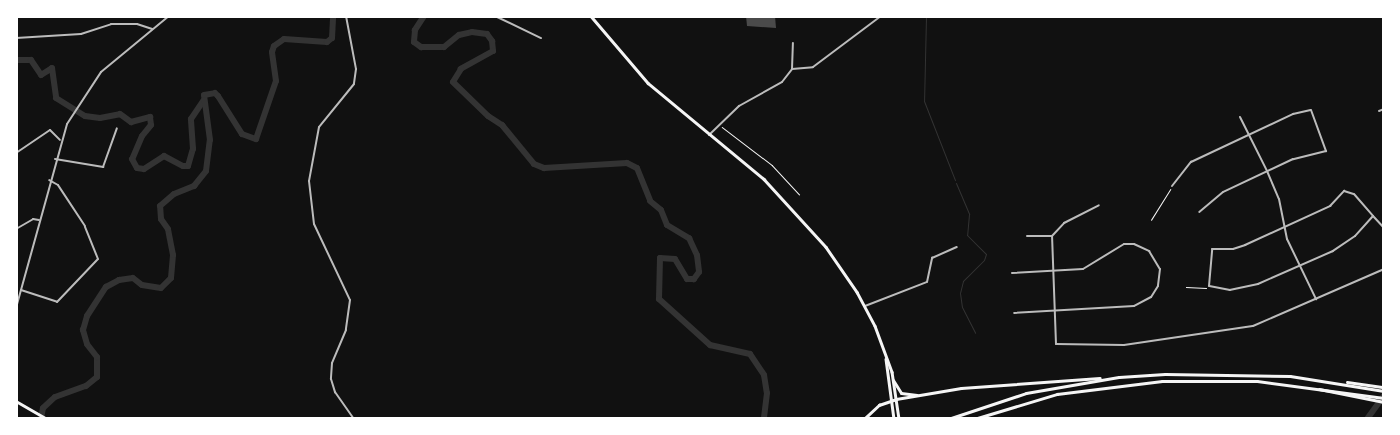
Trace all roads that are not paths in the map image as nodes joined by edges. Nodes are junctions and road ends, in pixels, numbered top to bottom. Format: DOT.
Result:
graph roads {
  1 [pos="169,16"];
  2 [pos="346,16"];
  3 [pos="495,16"];
  4 [pos="591,16"];
  5 [pos="881,16"];
  6 [pos="152,30"];
  7 [pos="16,38"];
  8 [pos="541,38"];
  9 [pos="793,43"];
  10 [pos="792,69"];
  11 [pos="1384,109"];
  12 [pos="1379,111"];
  13 [pos="1240,118"];
  14 [pos="118,128"];
  15 [pos="1248,134"];
  16 [pos="709,135"];
  17 [pos="60,140"];
  18 [pos="16,153"];
  19 [pos="55,159"];
  20 [pos="1267,171"];
  21 [pos="49,180"];
  22 [pos="1172,186"];
  23 [pos="1099,205"];
  24 [pos="1199,212"];
  25 [pos="1374,216"];
  26 [pos="39,220"];
  27 [pos="1284,227"];
  28 [pos="1384,228"];
  29 [pos="16,229"];
  30 [pos="1027,236"];
  31 [pos="1052,236"];
  32 [pos="957,247"];
  33 [pos="1299,266"];
  34 [pos="1384,269"];
  35 [pos="1052,272"];
  36 [pos="1012,273"];
  37 [pos="21,290"];
  38 [pos="1316,299"];
  39 [pos="865,306"];
  40 [pos="16,308"];
  41 [pos="1054,311"];
  42 [pos="1014,313"];
  43 [pos="885,352"];
  44 [pos="1165,374"];
  45 [pos="893,380"];
  46 [pos="1376,387"];
  47 [pos="1384,387"];
  48 [pos="1384,391"];
  49 [pos="920,394"];
  50 [pos="1370,397"];
  51 [pos="1384,398"];
  52 [pos="894,399"];
  53 [pos="16,401"];
  54 [pos="1384,402"];
  55 [pos="47,419"];
  56 [pos="354,419"];
  57 [pos="864,419"];
  58 [pos="894,419"];
  59 [pos="899,419"];
  60 [pos="948,419"];
  61 [pos="974,419"];
  1 -- 6 [label="street"];
  2 -- 56 [label="street"];
  3 -- 8 [label="street"];
  4 -- 16 [label="main road"];
  5 -- 10 [label="street"];
  6 -- 7 [label="street"];
  6 -- 17 [label="street"];
  9 -- 10 [label="street"];
  10 -- 16 [label="street"];
  11 -- 12 [label="street"];
  13 -- 15 [label="street"];
  14 -- 19 [label="street"];
  15 -- 20 [label="street"];
  15 -- 20 [label="street"];
  15 -- 22 [label="street"];
  16 -- 39 [label="main road"];
  17 -- 18 [label="street"];
  17 -- 19 [label="street"];
  19 -- 21 [label="street"];
  20 -- 24 [label="street"];
  20 -- 27 [label="street"];
  21 -- 26 [label="street"];
  21 -- 37 [label="street"];
  23 -- 31 [label="street"];
  25 -- 27 [label="street"];
  25 -- 28 [label="street"];
  25 -- 33 [label="street"];
  26 -- 29 [label="street"];
  26 -- 37 [label="street"];
  27 -- 33 [label="street"];
  27 -- 33 [label="street"];
  30 -- 31 [label="street"];
  31 -- 35 [label="street"];
  32 -- 39 [label="street"];
  33 -- 38 [label="street"];
  34 -- 38 [label="street"];
  35 -- 36 [label="street"];
  35 -- 41 [label="street"];
  35 -- 41 [label="street"];
  37 -- 40 [label="street"];
  38 -- 41 [label="street"];
  39 -- 43 [label="main road"];
  41 -- 42 [label="street"];
  43 -- 45 [label="main road"];
  43 -- 52 [label="main road"];
  44 -- 46 [label="highway"];
  44 -- 49 [label="highway"];
  44 -- 60 [label="highway"];
  45 -- 49 [label="highway"];
  45 -- 52 [label="main road"];
  46 -- 47 [label="highway"];
  46 -- 48 [label="highway"];
  49 -- 52 [label="highway"];
  50 -- 51 [label="highway"];
  50 -- 54 [label="highway"];
  50 -- 61 [label="highway"];
  52 -- 57 [label="main road"];
  52 -- 58 [label="main road"];
  52 -- 59 [label="main road"];
  53 -- 55 [label="main road"];
}
